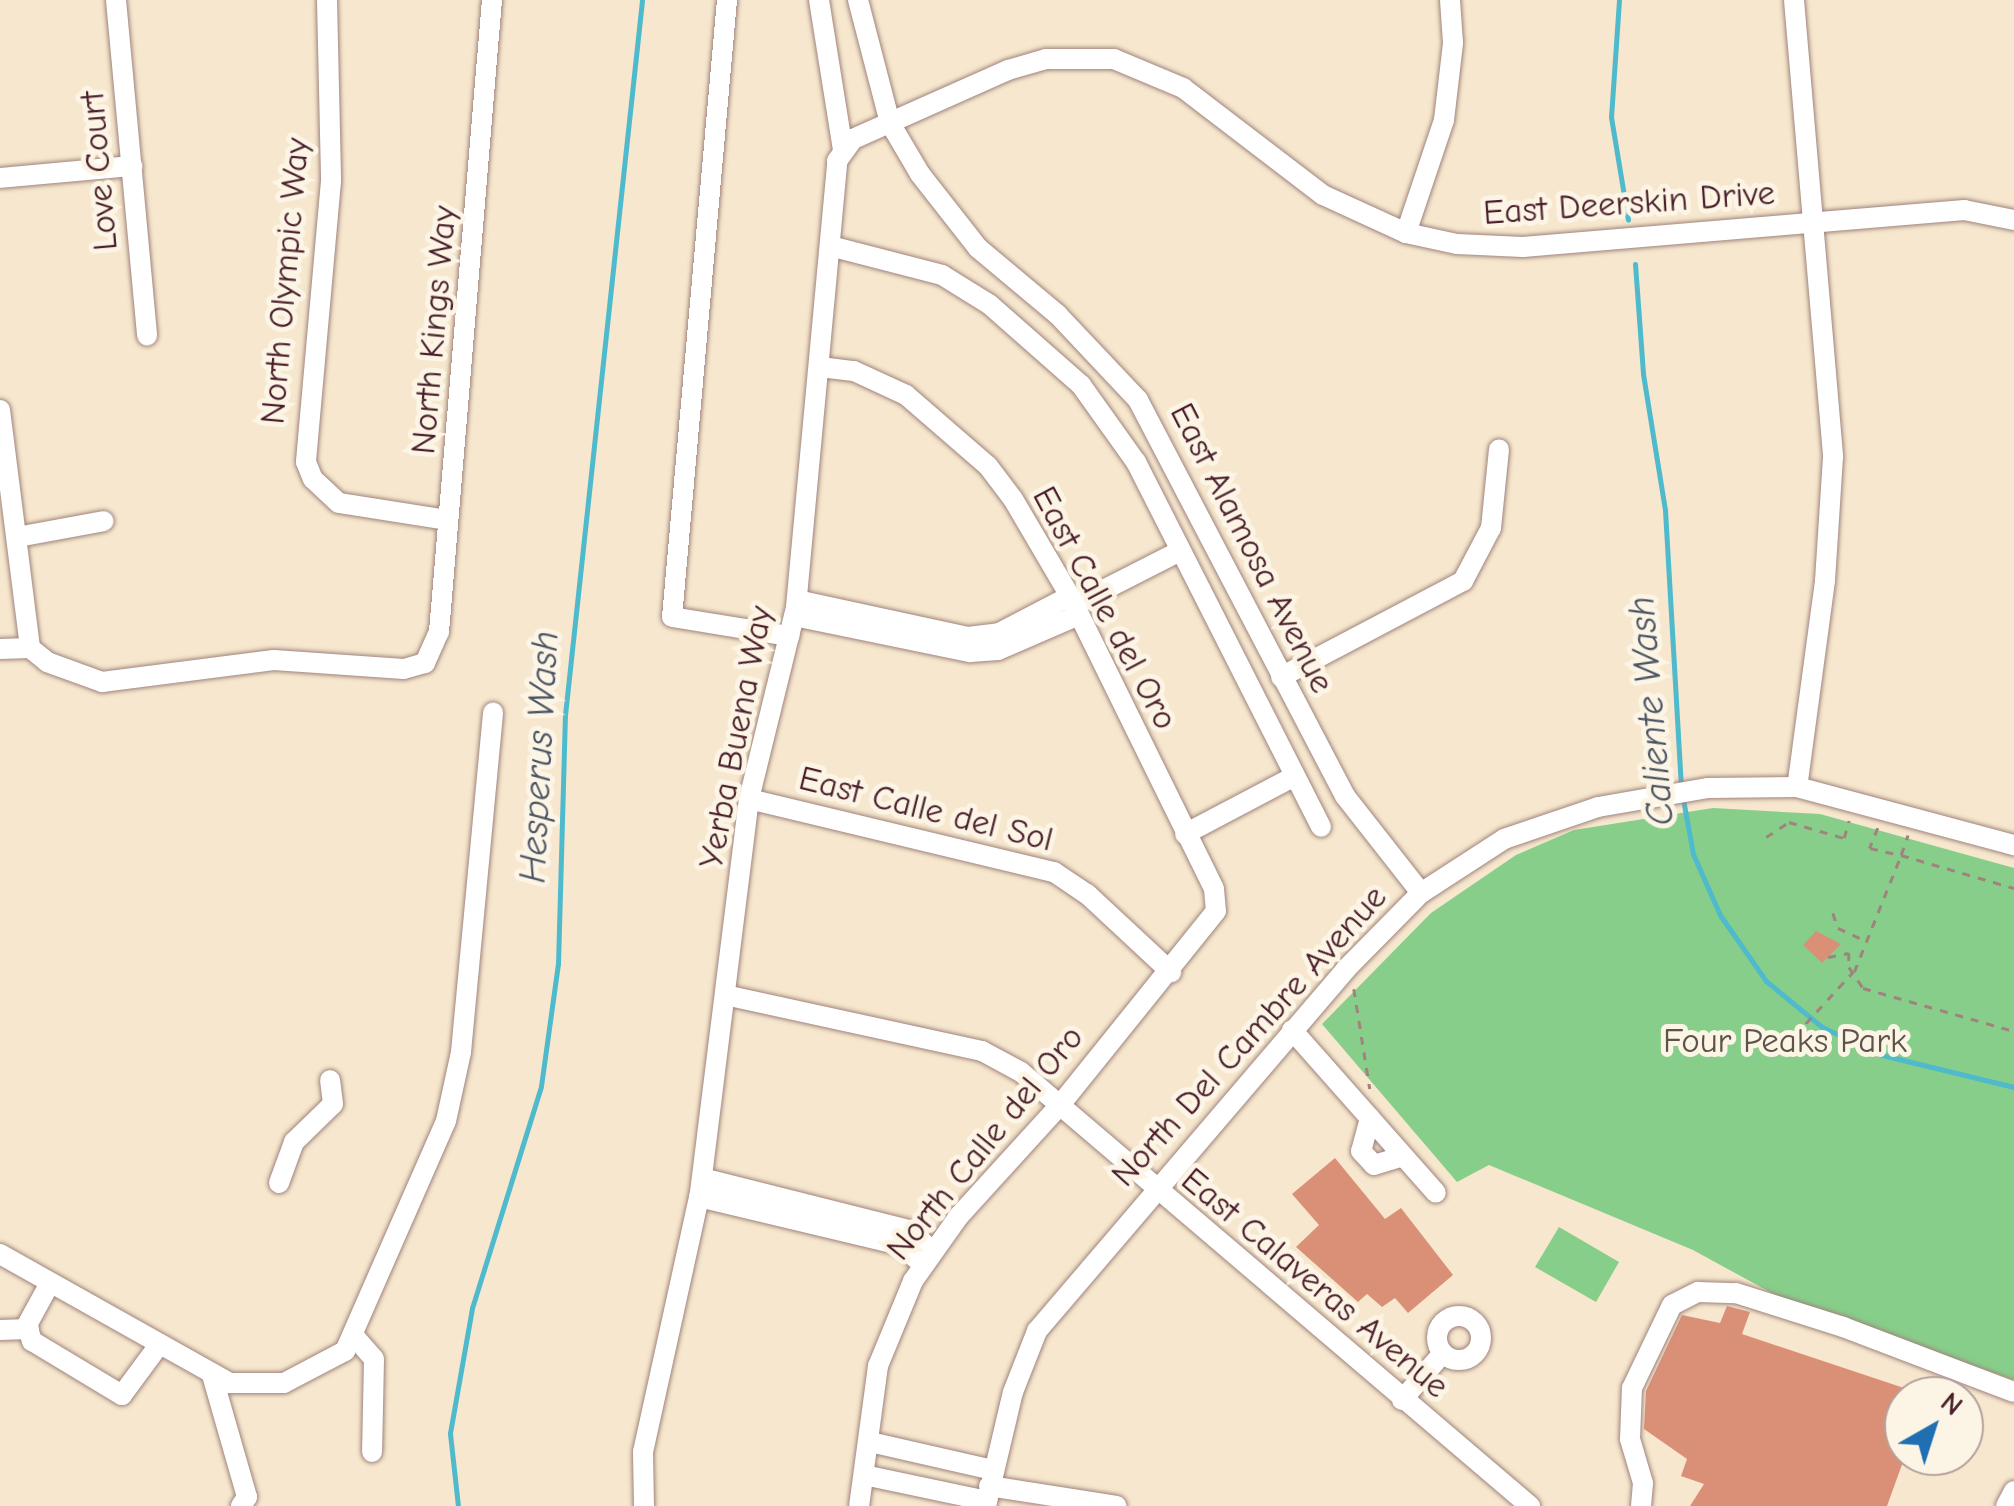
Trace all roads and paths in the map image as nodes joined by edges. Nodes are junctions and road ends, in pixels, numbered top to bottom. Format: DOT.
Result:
graph roads {
  1 [pos="116,0"];
  2 [pos="327,0"];
  3 [pos="492,0"];
  4 [pos="728,0"];
  5 [pos="820,0"];
  6 [pos="858,0"];
  7 [pos="1450,0"];
  8 [pos="1794,0"];
  9 [pos="890,123"];
  10 [pos="843,150"];
  11 [pos="132,166"];
  12 [pos="0,178"];
  13 [pos="2014,220"];
  14 [pos="1813,223"];
  15 [pos="1406,232"];
  16 [pos="830,246"];
  17 [pos="147,336"];
  18 [pos="820,367"];
  19 [pos="0,410"];
  20 [pos="1499,449"];
  21 [pos="448,520"];
  22 [pos="104,521"];
  23 [pos="17,538"];
  24 [pos="1180,550"];
  25 [pos="1074,605"];
  26 [pos="793,617"];
  27 [pos="30,648"];
  28 [pos="0,649"];
  29 [pos="1281,677"];
  30 [pos="493,713"];
  31 [pos="1294,776"];
  32 [pos="1797,787"];
  33 [pos="749,799"];
  34 [pos="1836,814"];
  35 [pos="1320,828"];
  36 [pos="1884,828"];
  37 [pos="1896,831"];
  38 [pos="1184,834"];
  39 [pos="1908,834"];
  40 [pos="1766,837"];
  41 [pos="1926,839"];
  42 [pos="2014,844"];
  43 [pos="1900,856"];
  44 [pos="2014,888"];
  45 [pos="1421,893"];
  46 [pos="1216,911"];
  47 [pos="1834,913"];
  48 [pos="1864,939"];
  49 [pos="1828,957"];
  50 [pos="1171,972"];
  51 [pos="1854,972"];
  52 [pos="1354,986"];
  53 [pos="725,994"];
  54 [pos="1292,1030"];
  55 [pos="2014,1031"];
  56 [pos="1784,1047"];
  57 [pos="330,1080"];
  58 [pos="1364,1097"];
  59 [pos="1060,1104"];
  60 [pos="279,1183"];
  61 [pos="701,1188"];
  62 [pos="1154,1188"];
  63 [pos="1436,1193"];
  64 [pos="0,1254"];
  65 [pos="928,1258"];
  66 [pos="50,1283"];
  67 [pos="0,1330"];
  68 [pos="29,1330"];
  69 [pos="354,1336"];
  70 [pos="159,1346"];
  71 [pos="1443,1353"];
  72 [pos="212,1375"];
  73 [pos="2014,1392"];
  74 [pos="1402,1400"];
  75 [pos="870,1442"];
  76 [pos="372,1452"];
  77 [pos="864,1475"];
  78 [pos="989,1491"];
  79 [pos="2014,1491"];
  80 [pos="241,1506"];
  81 [pos="644,1506"];
  82 [pos="859,1506"];
  83 [pos="1116,1506"];
  84 [pos="1530,1506"];
  85 [pos="1641,1506"];
  86 [pos="2006,1506"];
  1 -- 11 [label="street, Love Court"];
  2 -- 21 [label="street, North Olympic Way"];
  3 -- 21 [label="street, North Kings Way"];
  4 -- 26 [label="street"];
  5 -- 10 [label="street, Yerba Buena Way"];
  6 -- 9 [label="street, East Alamosa Avenue"];
  7 -- 15 [label="street"];
  8 -- 14 [label="street"];
  9 -- 10 [label="street"];
  9 -- 15 [label="street, East Deerskin Drive"];
  9 -- 29 [label="street, East Alamosa Avenue"];
  10 -- 16 [label="street, Yerba Buena Way"];
  11 -- 12 [label="street"];
  11 -- 17 [label="street, Love Court"];
  13 -- 14 [label="street, East Deerskin Drive"];
  14 -- 15 [label="street, East Deerskin Drive"];
  14 -- 32 [label="street"];
  16 -- 18 [label="street, Yerba Buena Way"];
  16 -- 24 [label="street"];
  18 -- 25 [label="street, East Calle del Oro"];
  18 -- 26 [label="street, Yerba Buena Way"];
  19 -- 23 [label="street"];
  20 -- 29 [label="street"];
  21 -- 27 [label="street, North Kings Way"];
  22 -- 23 [label="street"];
  23 -- 27 [label="street"];
  24 -- 25 [label="street"];
  24 -- 31 [label="street"];
  25 -- 26 [label="street"];
  25 -- 38 [label="street, East Calle del Oro"];
  26 -- 33 [label="street, Yerba Buena Way"];
  27 -- 28 [label="street"];
  29 -- 45 [label="street, East Alamosa Avenue"];
  30 -- 69 [label="street"];
  31 -- 35 [label="street"];
  31 -- 38 [label="street"];
  32 -- 42 [label="street, North Del Cambre Avenue"];
  32 -- 45 [label="street, North Del Cambre Avenue"];
  33 -- 50 [label="street, East Calle del Sol"];
  33 -- 53 [label="street, Yerba Buena Way"];
  34 -- 40 [label="path"];
  36 -- 43 [label="path"];
  37 -- 39 [label="path"];
  38 -- 46 [label="street, East Calle del Oro"];
  39 -- 41 [label="path"];
  39 -- 43 [label="path"];
  43 -- 44 [label="path"];
  43 -- 48 [label="path"];
  45 -- 54 [label="street, North Del Cambre Avenue"];
  46 -- 50 [label="street, North Calle del Oro"];
  47 -- 48 [label="path"];
  48 -- 51 [label="path"];
  49 -- 51 [label="path"];
  50 -- 59 [label="street, North Calle del Oro"];
  51 -- 55 [label="path"];
  51 -- 56 [label="path"];
  52 -- 58 [label="path"];
  53 -- 59 [label="street, East Calaveras Avenue"];
  53 -- 61 [label="street, Yerba Buena Way"];
  54 -- 62 [label="street, North Del Cambre Avenue"];
  54 -- 63 [label="street"];
  57 -- 60 [label="street"];
  59 -- 62 [label="street, East Calaveras Avenue"];
  59 -- 65 [label="street, North Calle del Oro"];
  61 -- 65 [label="street"];
  61 -- 81 [label="street, Yerba Buena Way"];
  62 -- 74 [label="street, East Calaveras Avenue"];
  62 -- 78 [label="street, North Del Cambre Avenue"];
  64 -- 66 [label="street"];
  65 -- 75 [label="street, North Calle del Oro"];
  66 -- 68 [label="street"];
  66 -- 70 [label="street"];
  67 -- 68 [label="street"];
  68 -- 70 [label="street"];
  69 -- 72 [label="street"];
  69 -- 76 [label="street"];
  70 -- 72 [label="street"];
  71 -- 74 [label="street"];
  72 -- 80 [label="street"];
  73 -- 85 [label="street"];
  74 -- 84 [label="street, East Calaveras Avenue"];
  75 -- 77 [label="street, North Calle del Oro"];
  75 -- 78 [label="street"];
  77 -- 78 [label="street"];
  77 -- 82 [label="street, North Calle del Oro"];
  78 -- 83 [label="street"];
  79 -- 86 [label="street"];
}
